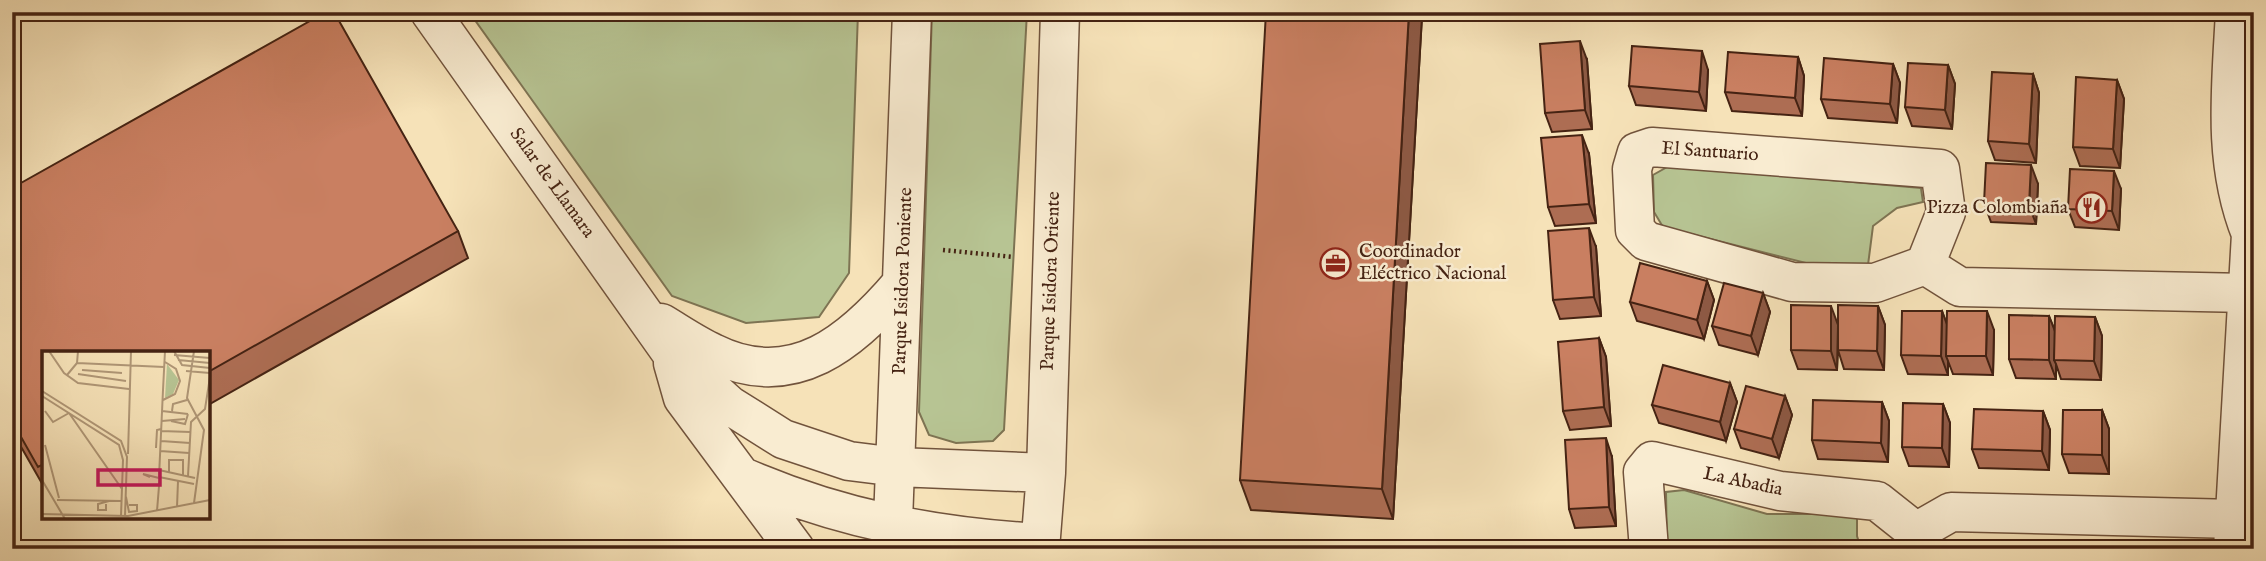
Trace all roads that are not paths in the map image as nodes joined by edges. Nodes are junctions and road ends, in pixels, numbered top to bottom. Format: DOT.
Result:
graph roads {
  1 [pos="430,12"];
  2 [pos="912,12"];
  3 [pos="1060,12"];
  4 [pos="2235,12"];
  5 [pos="2253,232"];
  6 [pos="903,265"];
  7 [pos="1925,265"];
  8 [pos="2247,293"];
  9 [pos="646,314"];
  10 [pos="672,354"];
  11 [pos="897,467"];
  12 [pos="1045,473"];
  13 [pos="743,477"];
  14 [pos="2234,534"];
  15 [pos="893,538"];
  16 [pos="1917,541"];
  17 [pos="1040,546"];
  18 [pos="794,549"];
  19 [pos="1649,549"];
  1 -- 9 [label="street, Salar de Llamara"];
  2 -- 6 [label="street, Parque Isidora Poniente"];
  3 -- 12 [label="street, Parque Isidora Oriente"];
  4 -- 5 [label="street"];
  5 -- 8 [label="street"];
  6 -- 9 [label="street"];
  6 -- 11 [label="street, Parque Isidora Poniente"];
  7 -- 7 [label="street, El Santuario"];
  7 -- 8 [label="street"];
  8 -- 14 [label="street"];
  9 -- 10 [label="street, Salar de Llamara"];
  10 -- 11 [label="street, Salar de Llamara"];
  10 -- 13 [label="street, Salar de Llamara"];
  11 -- 12 [label="street, Salar de Llamara"];
  11 -- 15 [label="street, Parque Isidora Poniente"];
  12 -- 17 [label="street, Parque Isidora Oriente"];
  13 -- 15 [label="street"];
  13 -- 18 [label="street, Salar de Llamara"];
  14 -- 16 [label="street, La Abadia"];
  15 -- 17 [label="street"];
  16 -- 19 [label="street, La Abadia"];
}
